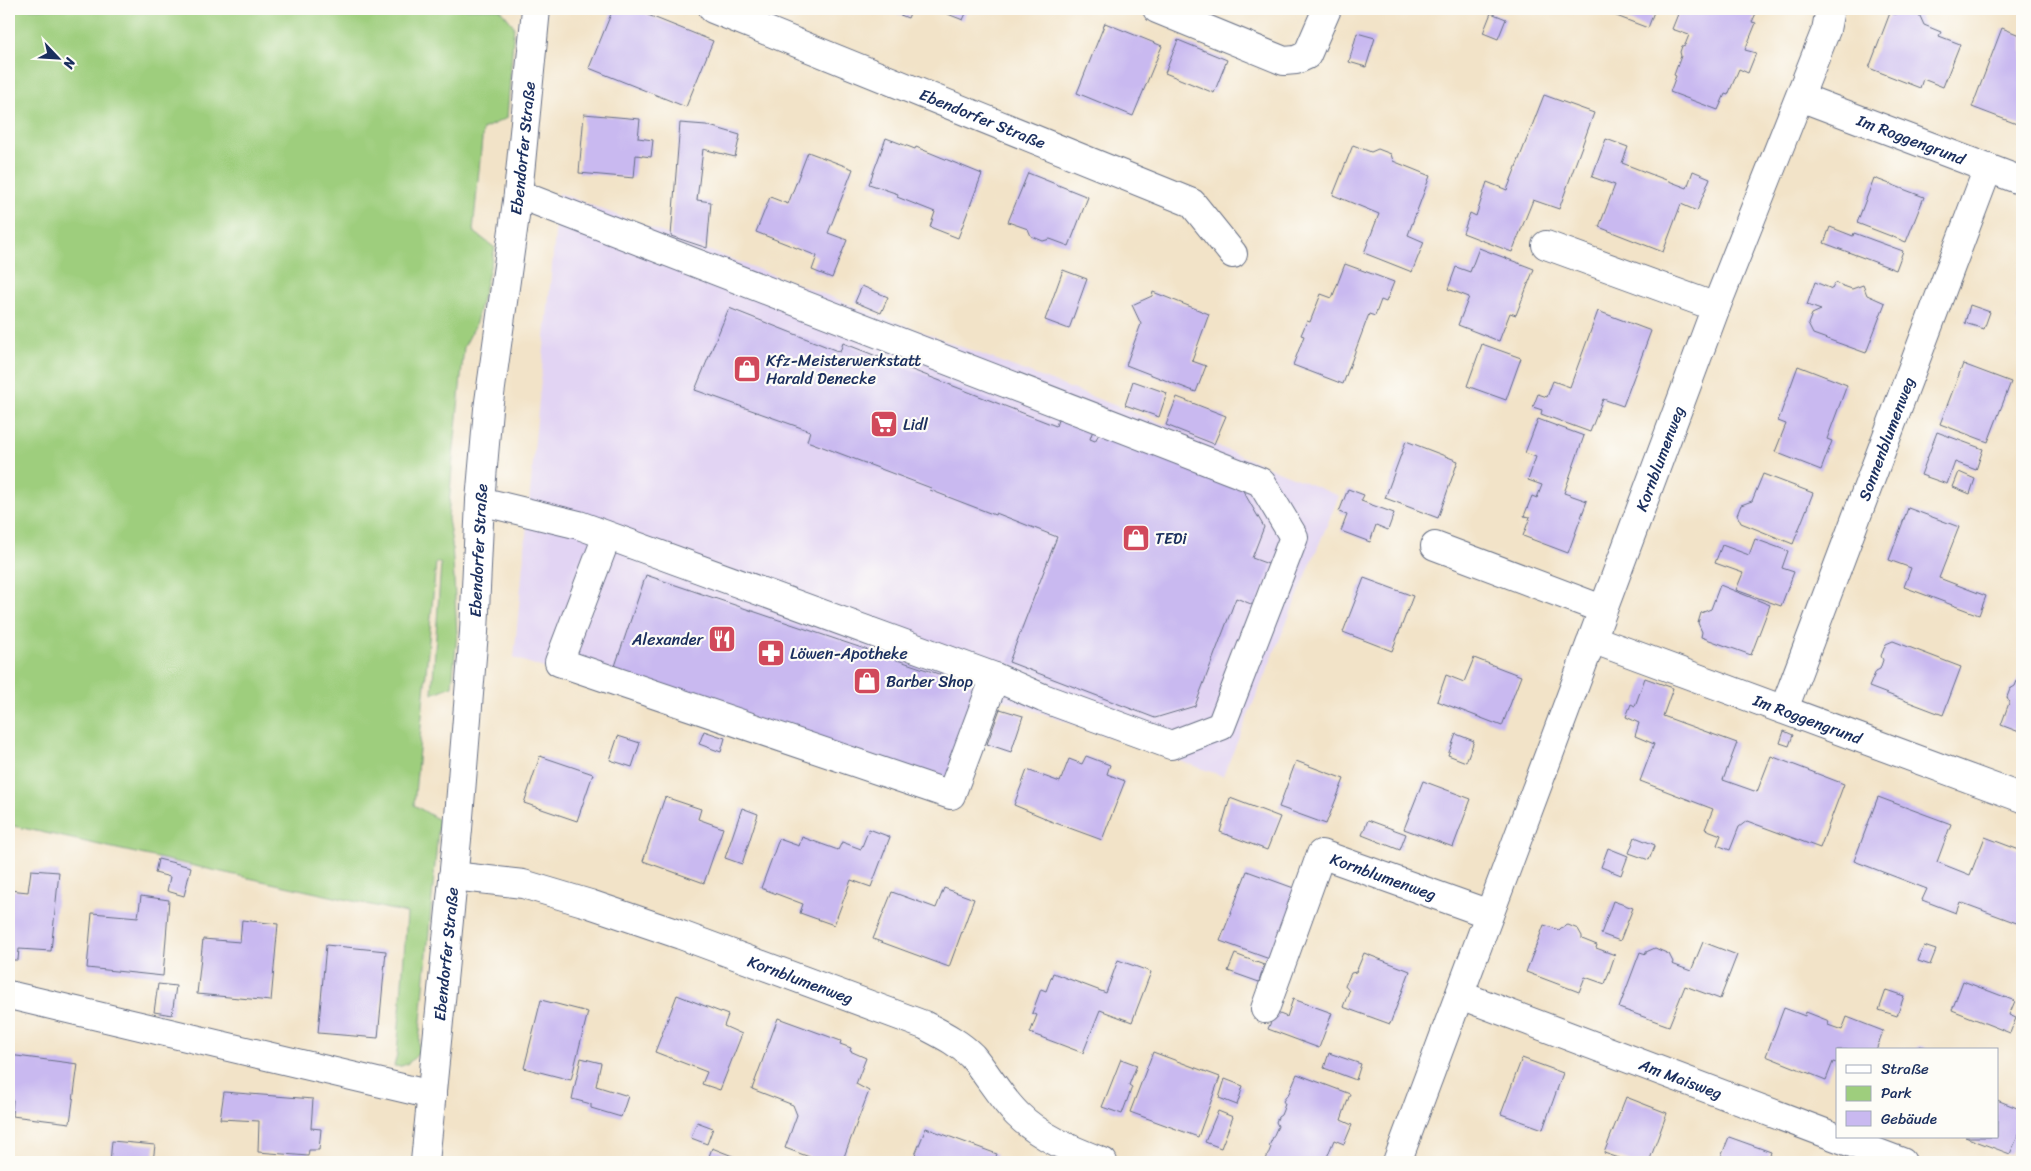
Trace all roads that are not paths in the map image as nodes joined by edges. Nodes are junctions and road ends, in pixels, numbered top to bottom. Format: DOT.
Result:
graph roads {
  1 [pos="536,9"];
  2 [pos="713,9"];
  3 [pos="1157,9"];
  4 [pos="1327,9"];
  5 [pos="1830,9"];
  6 [pos="1800,96"];
  7 [pos="1988,168"];
  8 [pos="2022,181"];
  9 [pos="518,194"];
  10 [pos="1546,245"];
  11 [pos="1233,254"];
  12 [pos="1716,307"];
  13 [pos="480,501"];
  14 [pos="607,536"];
  15 [pos="1436,546"];
  16 [pos="1602,609"];
  17 [pos="1592,639"];
  18 [pos="995,677"];
  19 [pos="1784,709"];
  20 [pos="2022,798"];
  21 [pos="453,876"];
  22 [pos="1489,914"];
  23 [pos="9,995"];
  24 [pos="1460,995"];
  25 [pos="1265,1009"];
  26 [pos="432,1094"];
  27 [pos="1836,1137"];
  28 [pos="1838,1138"];
  29 [pos="425,1162"];
  30 [pos="1103,1162"];
  31 [pos="1397,1162"];
  32 [pos="1902,1162"];
  1 -- 9 [label="street, Ebendorfer Straße"];
  2 -- 11 [label="street, Ebendorfer Straße"];
  3 -- 4 [label="street"];
  5 -- 6 [label="street, Kornblumenweg"];
  6 -- 7 [label="street, Im Roggengrund"];
  6 -- 12 [label="street, Kornblumenweg"];
  7 -- 8 [label="street, Im Roggengrund"];
  7 -- 19 [label="street, Sonnenblumenweg"];
  9 -- 13 [label="street, Ebendorfer Straße"];
  9 -- 18 [label="street"];
  10 -- 12 [label="street"];
  12 -- 16 [label="street, Kornblumenweg"];
  13 -- 14 [label="street"];
  13 -- 21 [label="street, Ebendorfer Straße"];
  14 -- 18 [label="street"];
  14 -- 18 [label="street"];
  15 -- 16 [label="street"];
  16 -- 17 [label="street, Kornblumenweg"];
  17 -- 19 [label="street, Im Roggengrund"];
  17 -- 22 [label="street, Kornblumenweg"];
  19 -- 20 [label="street, Im Roggengrund"];
  21 -- 26 [label="street, Ebendorfer Straße"];
  21 -- 30 [label="street, Kornblumenweg"];
  22 -- 24 [label="street, Kornblumenweg"];
  22 -- 25 [label="street, Kornblumenweg"];
  23 -- 26 [label="street"];
  24 -- 27 [label="street, Am Maisweg"];
  24 -- 31 [label="street, Kornblumenweg"];
  26 -- 29 [label="street, Ebendorfer Straße"];
  28 -- 32 [label="street, Am Maisweg"];
}
